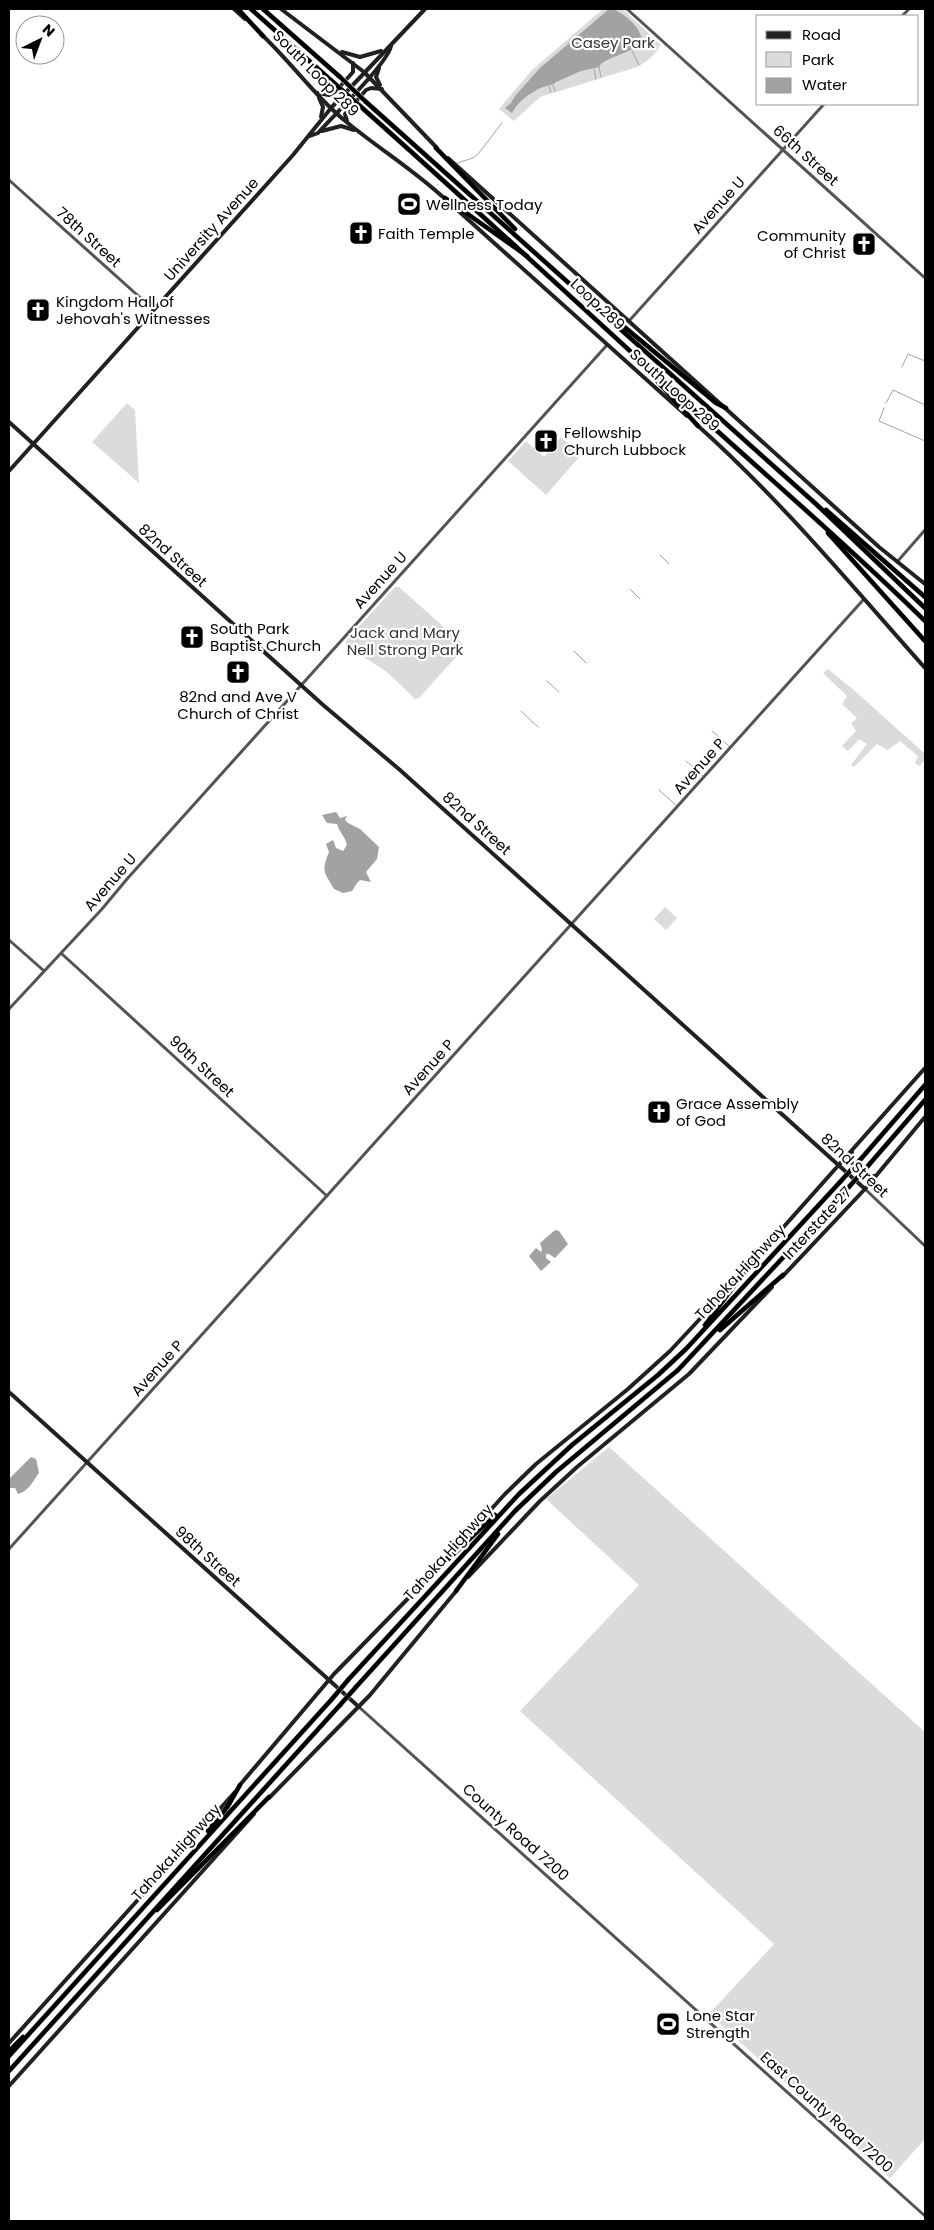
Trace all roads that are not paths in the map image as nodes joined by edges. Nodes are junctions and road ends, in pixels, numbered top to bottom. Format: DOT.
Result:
graph roads {
  1 [pos="234,9"];
  2 [pos="238,9"];
  3 [pos="252,9"];
  4 [pos="263,9"];
  5 [pos="281,9"];
  6 [pos="425,9"];
  7 [pos="627,9"];
  8 [pos="263,36"];
  9 [pos="391,46"];
  10 [pos="385,49"];
  11 [pos="336,50"];
  12 [pos="352,62"];
  13 [pos="380,64"];
  14 [pos="364,72"];
  15 [pos="369,77"];
  16 [pos="382,89"];
  17 [pos="316,92"];
  18 [pos="823,105"];
  19 [pos="331,108"];
  20 [pos="336,113"];
  21 [pos="320,120"];
  22 [pos="350,125"];
  23 [pos="318,133"];
  24 [pos="362,133"];
  25 [pos="310,136"];
  26 [pos="436,148"];
  27 [pos="782,150"];
  28 [pos="9,180"];
  29 [pos="445,198"];
  30 [pos="529,245"];
  31 [pos="530,258"];
  32 [pos="925,278"];
  33 [pos="588,298"];
  34 [pos="154,310"];
  35 [pos="629,321"];
  36 [pos="607,345"];
  37 [pos="633,354"];
  38 [pos="726,408"];
  39 [pos="9,422"];
  40 [pos="698,426"];
  41 [pos="33,444"];
  42 [pos="9,471"];
  43 [pos="816,504"];
  44 [pos="806,510"];
  45 [pos="925,530"];
  46 [pos="897,562"];
  47 [pos="925,584"];
  48 [pos="925,597"];
  49 [pos="864,598"];
  50 [pos="925,608"];
  51 [pos="925,621"];
  52 [pos="925,641"];
  53 [pos="925,668"];
  54 [pos="301,685"];
  55 [pos="572,924"];
  56 [pos="9,940"];
  57 [pos="62,954"];
  58 [pos="43,970"];
  59 [pos="9,1009"];
  60 [pos="925,1068"];
  61 [pos="925,1086"];
  62 [pos="925,1100"];
  63 [pos="925,1117"];
  64 [pos="852,1150"];
  65 [pos="839,1165"];
  66 [pos="876,1175"];
  67 [pos="865,1188"];
  68 [pos="327,1196"];
  69 [pos="925,1246"];
  70 [pos="749,1266"];
  71 [pos="783,1275"];
  72 [pos="694,1340"];
  73 [pos="702,1346"];
  74 [pos="9,1392"];
  75 [pos="87,1462"];
  76 [pos="517,1496"];
  77 [pos="518,1508"];
  78 [pos="9,1550"];
  79 [pos="427,1579"];
  80 [pos="456,1591"];
  81 [pos="329,1679"];
  82 [pos="359,1706"];
  83 [pos="393,1737"];
  84 [pos="240,1786"];
  85 [pos="269,1797"];
  86 [pos="189,1856"];
  87 [pos="125,1943"];
  88 [pos="624,1944"];
  89 [pos="29,2034"];
  90 [pos="9,2043"];
  91 [pos="28,2049"];
  92 [pos="9,2051"];
  93 [pos="9,2056"];
  94 [pos="9,2071"];
  95 [pos="9,2075"];
  96 [pos="9,2086"];
  97 [pos="925,2216"];
  1 -- 8 [label="main road, South Loop 289"];
  2 -- 8 [label="highway"];
  3 -- 31 [label="highway, Loop 289, bridge"];
  4 -- 30 [label="highway, Loop 289, bridge"];
  5 -- 11 [label="main road, South Loop 289"];
  6 -- 9 [label="main road, University Avenue"];
  7 -- 27 [label="street, 66th Street"];
  8 -- 17 [label="main road, South Loop 289"];
  9 -- 10 [label="main road, University Avenue"];
  9 -- 13 [label="main road, University Avenue"];
  10 -- 11 [label="main road"];
  10 -- 14 [label="main road, University Avenue"];
  11 -- 12 [label="main road, South Loop 289"];
  12 -- 14 [label="main road, South Loop 289"];
  12 -- 17 [label="main road"];
  13 -- 15 [label="main road, University Avenue"];
  13 -- 16 [label="main road"];
  14 -- 15 [label="main road, South Loop 289"];
  14 -- 19 [label="main road, University Avenue"];
  15 -- 16 [label="main road, South Loop 289"];
  15 -- 20 [label="main road, University Avenue"];
  16 -- 22 [label="main road"];
  16 -- 26 [label="main road, South Loop 289"];
  17 -- 19 [label="main road, South Loop 289"];
  17 -- 21 [label="main road"];
  18 -- 27 [label="street, Avenue U"];
  19 -- 20 [label="main road, South Loop 289"];
  19 -- 21 [label="main road, University Avenue"];
  20 -- 22 [label="main road, South Loop 289"];
  20 -- 23 [label="main road, University Avenue"];
  21 -- 25 [label="main road, University Avenue"];
  22 -- 24 [label="main road, South Loop 289"];
  23 -- 24 [label="main road"];
  23 -- 25 [label="main road, University Avenue"];
  24 -- 29 [label="main road, South Loop 289"];
  25 -- 34 [label="main road, University Avenue"];
  26 -- 30 [label="highway"];
  26 -- 35 [label="main road, South Loop 289"];
  27 -- 32 [label="street, 66th Street"];
  27 -- 35 [label="street, Avenue U"];
  28 -- 34 [label="street, 78th Street"];
  29 -- 31 [label="highway"];
  29 -- 36 [label="main road, South Loop 289"];
  30 -- 33 [label="highway, Loop 289"];
  31 -- 37 [label="highway, Loop 289"];
  33 -- 38 [label="highway"];
  33 -- 43 [label="highway, Loop 289"];
  34 -- 41 [label="main road, University Avenue"];
  35 -- 38 [label="main road, South Loop 289"];
  36 -- 40 [label="main road, South Loop 289"];
  36 -- 54 [label="street, Avenue U"];
  37 -- 40 [label="highway"];
  37 -- 44 [label="highway, Loop 289"];
  38 -- 46 [label="main road, South Loop 289"];
  39 -- 41 [label="main road, 82nd Street"];
  40 -- 49 [label="main road, South Loop 289"];
  41 -- 42 [label="main road, University Avenue"];
  41 -- 54 [label="main road, 82nd Street"];
  43 -- 48 [label="highway"];
  43 -- 50 [label="highway, Loop 289"];
  44 -- 51 [label="highway, Loop 289"];
  44 -- 52 [label="highway"];
  45 -- 46 [label="street"];
  46 -- 47 [label="main road, South Loop 289"];
  49 -- 53 [label="main road, South Loop 289"];
  49 -- 55 [label="street, Avenue P"];
  54 -- 55 [label="main road, 82nd Street"];
  54 -- 57 [label="street, Avenue U"];
  55 -- 65 [label="main road, 82nd Street"];
  55 -- 68 [label="street, Avenue P"];
  56 -- 58 [label="street"];
  57 -- 58 [label="street, Avenue U"];
  57 -- 68 [label="street, 90th Street"];
  58 -- 59 [label="street, Avenue U"];
  60 -- 64 [label="main road, Interstate 27"];
  61 -- 72 [label="highway, Tahoka Highway, bridge"];
  62 -- 73 [label="highway, Tahoka Highway, bridge"];
  63 -- 66 [label="main road, Interstate 27"];
  64 -- 65 [label="main road, Interstate 27"];
  64 -- 66 [label="main road"];
  65 -- 67 [label="main road, 82nd Street"];
  65 -- 70 [label="main road, Interstate 27"];
  66 -- 67 [label="main road, Interstate 27"];
  67 -- 69 [label="street, 82nd Street"];
  67 -- 71 [label="main road, Interstate 27"];
  68 -- 75 [label="street, Avenue P"];
  70 -- 72 [label="highway"];
  70 -- 79 [label="main road, Tahoka Highway"];
  71 -- 73 [label="highway"];
  71 -- 80 [label="main road"];
  72 -- 76 [label="highway, Tahoka Highway"];
  73 -- 77 [label="highway, Tahoka Highway"];
  74 -- 75 [label="main road, 98th Street"];
  75 -- 78 [label="street, Avenue P"];
  75 -- 81 [label="main road, 98th Street"];
  76 -- 79 [label="highway"];
  76 -- 86 [label="highway, Tahoka Highway, bridge"];
  77 -- 80 [label="highway"];
  77 -- 87 [label="highway, Tahoka Highway, bridge"];
  79 -- 81 [label="main road, Tahoka Highway"];
  80 -- 82 [label="main road"];
  81 -- 82 [label="main road, 98th Street"];
  81 -- 84 [label="main road, Tahoka Highway"];
  82 -- 83 [label="street, 98th Street"];
  82 -- 85 [label="main road"];
  83 -- 88 [label="street, County Road 7200"];
  84 -- 86 [label="highway"];
  84 -- 90 [label="main road, Tahoka Highway"];
  85 -- 87 [label="highway"];
  85 -- 96 [label="main road"];
  86 -- 89 [label="highway, Tahoka Highway"];
  87 -- 91 [label="highway, Tahoka Highway"];
  88 -- 97 [label="street, East County Road 7200"];
  89 -- 92 [label="highway"];
  89 -- 93 [label="highway, Tahoka Highway"];
  91 -- 94 [label="highway, Tahoka Highway"];
  91 -- 95 [label="highway"];
}
